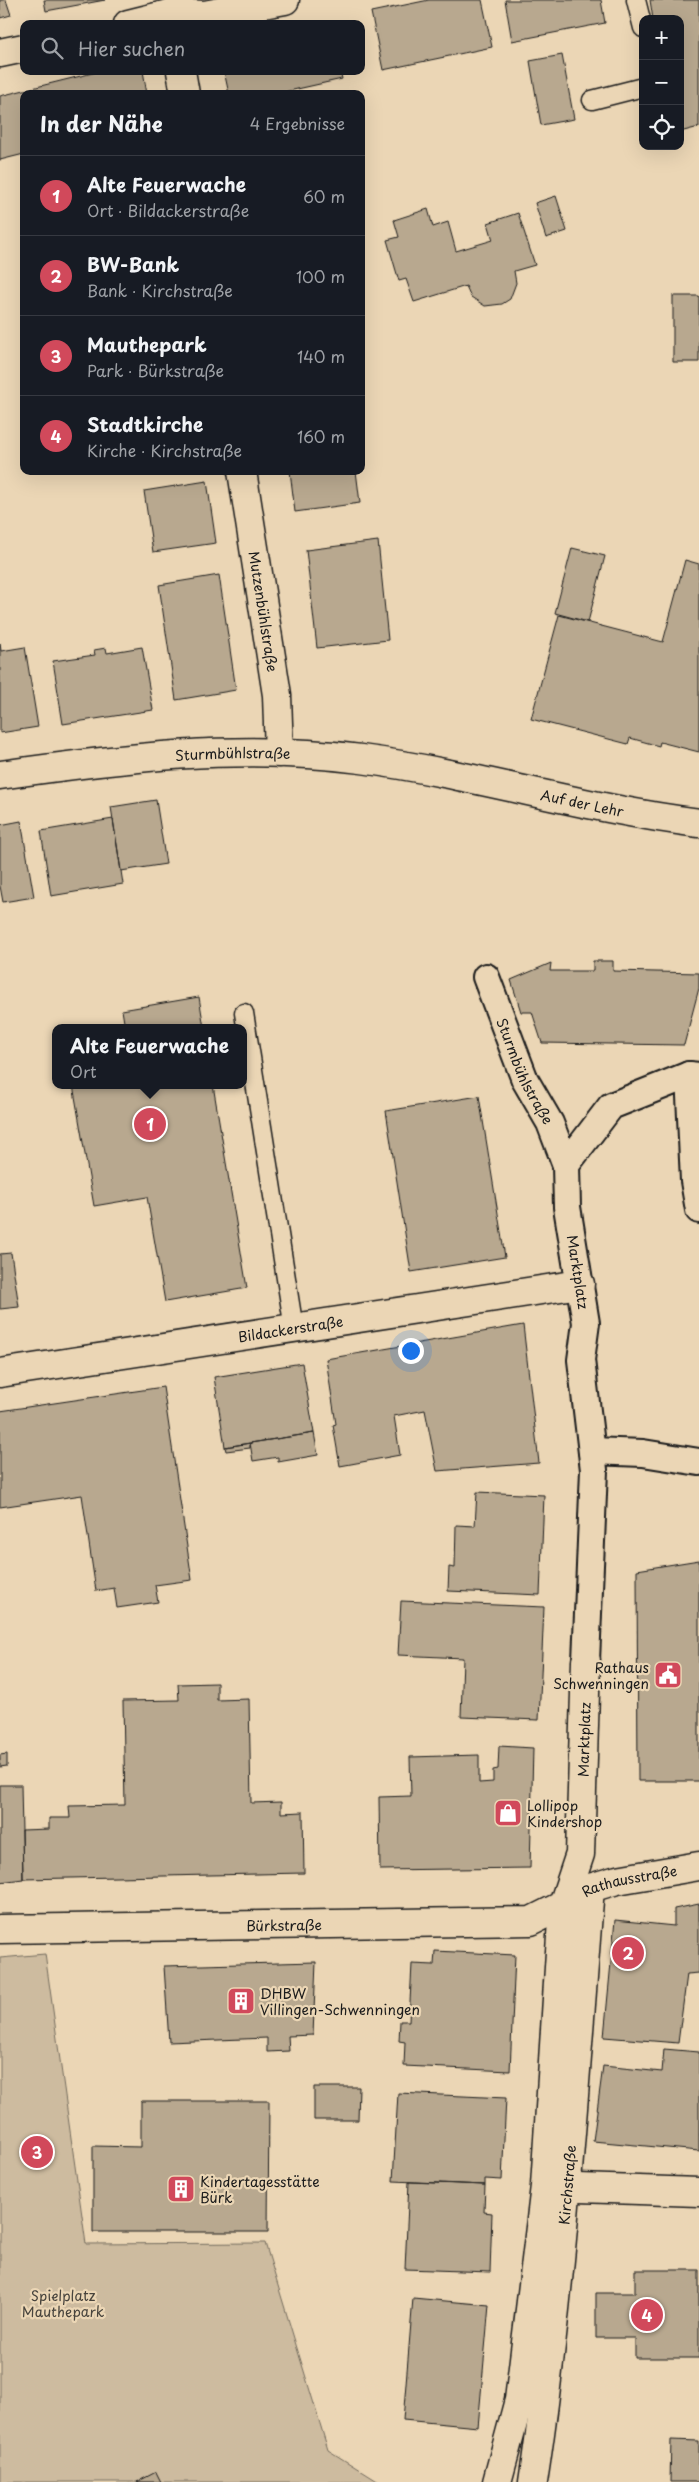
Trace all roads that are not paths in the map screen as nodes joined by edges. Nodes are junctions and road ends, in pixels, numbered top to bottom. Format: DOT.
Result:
graph roads {
  1 [pos="285,0"];
  2 [pos="636,0"];
  3 [pos="172,12"];
  4 [pos="640,15"];
  5 [pos="143,20"];
  6 [pos="20,49"];
  7 [pos="0,54"];
  8 [pos="182,75"];
  9 [pos="639,89"];
  10 [pos="183,90"];
  11 [pos="592,100"];
  12 [pos="243,475"];
  13 [pos="279,753"];
  14 [pos="0,775"];
  15 [pos="465,777"];
  16 [pos="699,823"];
  17 [pos="486,977"];
  18 [pos="244,1013"];
  19 [pos="246,1024"];
  20 [pos="247,1032"];
  21 [pos="694,1075"];
  22 [pos="566,1165"];
  23 [pos="699,1210"];
  24 [pos="580,1284"];
  25 [pos="294,1329"];
  26 [pos="0,1374"];
  27 [pos="592,1451"];
  28 [pos="699,1462"];
  29 [pos="586,1661"];
  30 [pos="699,1866"];
  31 [pos="590,1888"];
  32 [pos="563,1905"];
  33 [pos="0,1930"];
  34 [pos="555,2187"];
  35 [pos="699,2192"];
  36 [pos="519,2400"];
  37 [pos="497,2482"];
  38 [pos="518,2482"];
  39 [pos="533,2482"];
  1 -- 3 [label="street"];
  2 -- 4 [label="lane"];
  3 -- 5 [label="street"];
  6 -- 7 [label="street"];
  8 -- 10 [label="street"];
  9 -- 11 [label="lane"];
  12 -- 13 [label="street, Mutzenbühlstraße"];
  13 -- 14 [label="street, Sturmbühlstraße"];
  13 -- 15 [label="street, Sturmbühlstraße"];
  15 -- 16 [label="street, Auf der Lehr"];
  17 -- 22 [label="street, Sturmbühlstraße"];
  18 -- 19 [label="lane"];
  20 -- 25 [label="lane"];
  21 -- 22 [label="street"];
  21 -- 23 [label="street"];
  22 -- 24 [label="street, Marktplatz"];
  24 -- 25 [label="street, Bildackerstraße"];
  24 -- 27 [label="street, Marktplatz"];
  25 -- 26 [label="street, Bildackerstraße"];
  27 -- 28 [label="street"];
  27 -- 29 [label="street, Marktplatz"];
  29 -- 32 [label="street, Marktplatz"];
  30 -- 31 [label="street, Rathausstraße"];
  31 -- 32 [label="street, Rathausstraße"];
  31 -- 34 [label="street, Kirchstraße"];
  32 -- 33 [label="street, Bürkstraße"];
  32 -- 34 [label="street, Kirchstraße"];
  34 -- 35 [label="street"];
  34 -- 36 [label="street, Kirchstraße"];
  34 -- 39 [label="street, Kirchstraße"];
  36 -- 37 [label="street, Kirchstraße"];
  36 -- 38 [label="street, Kirchstraße"];
}
